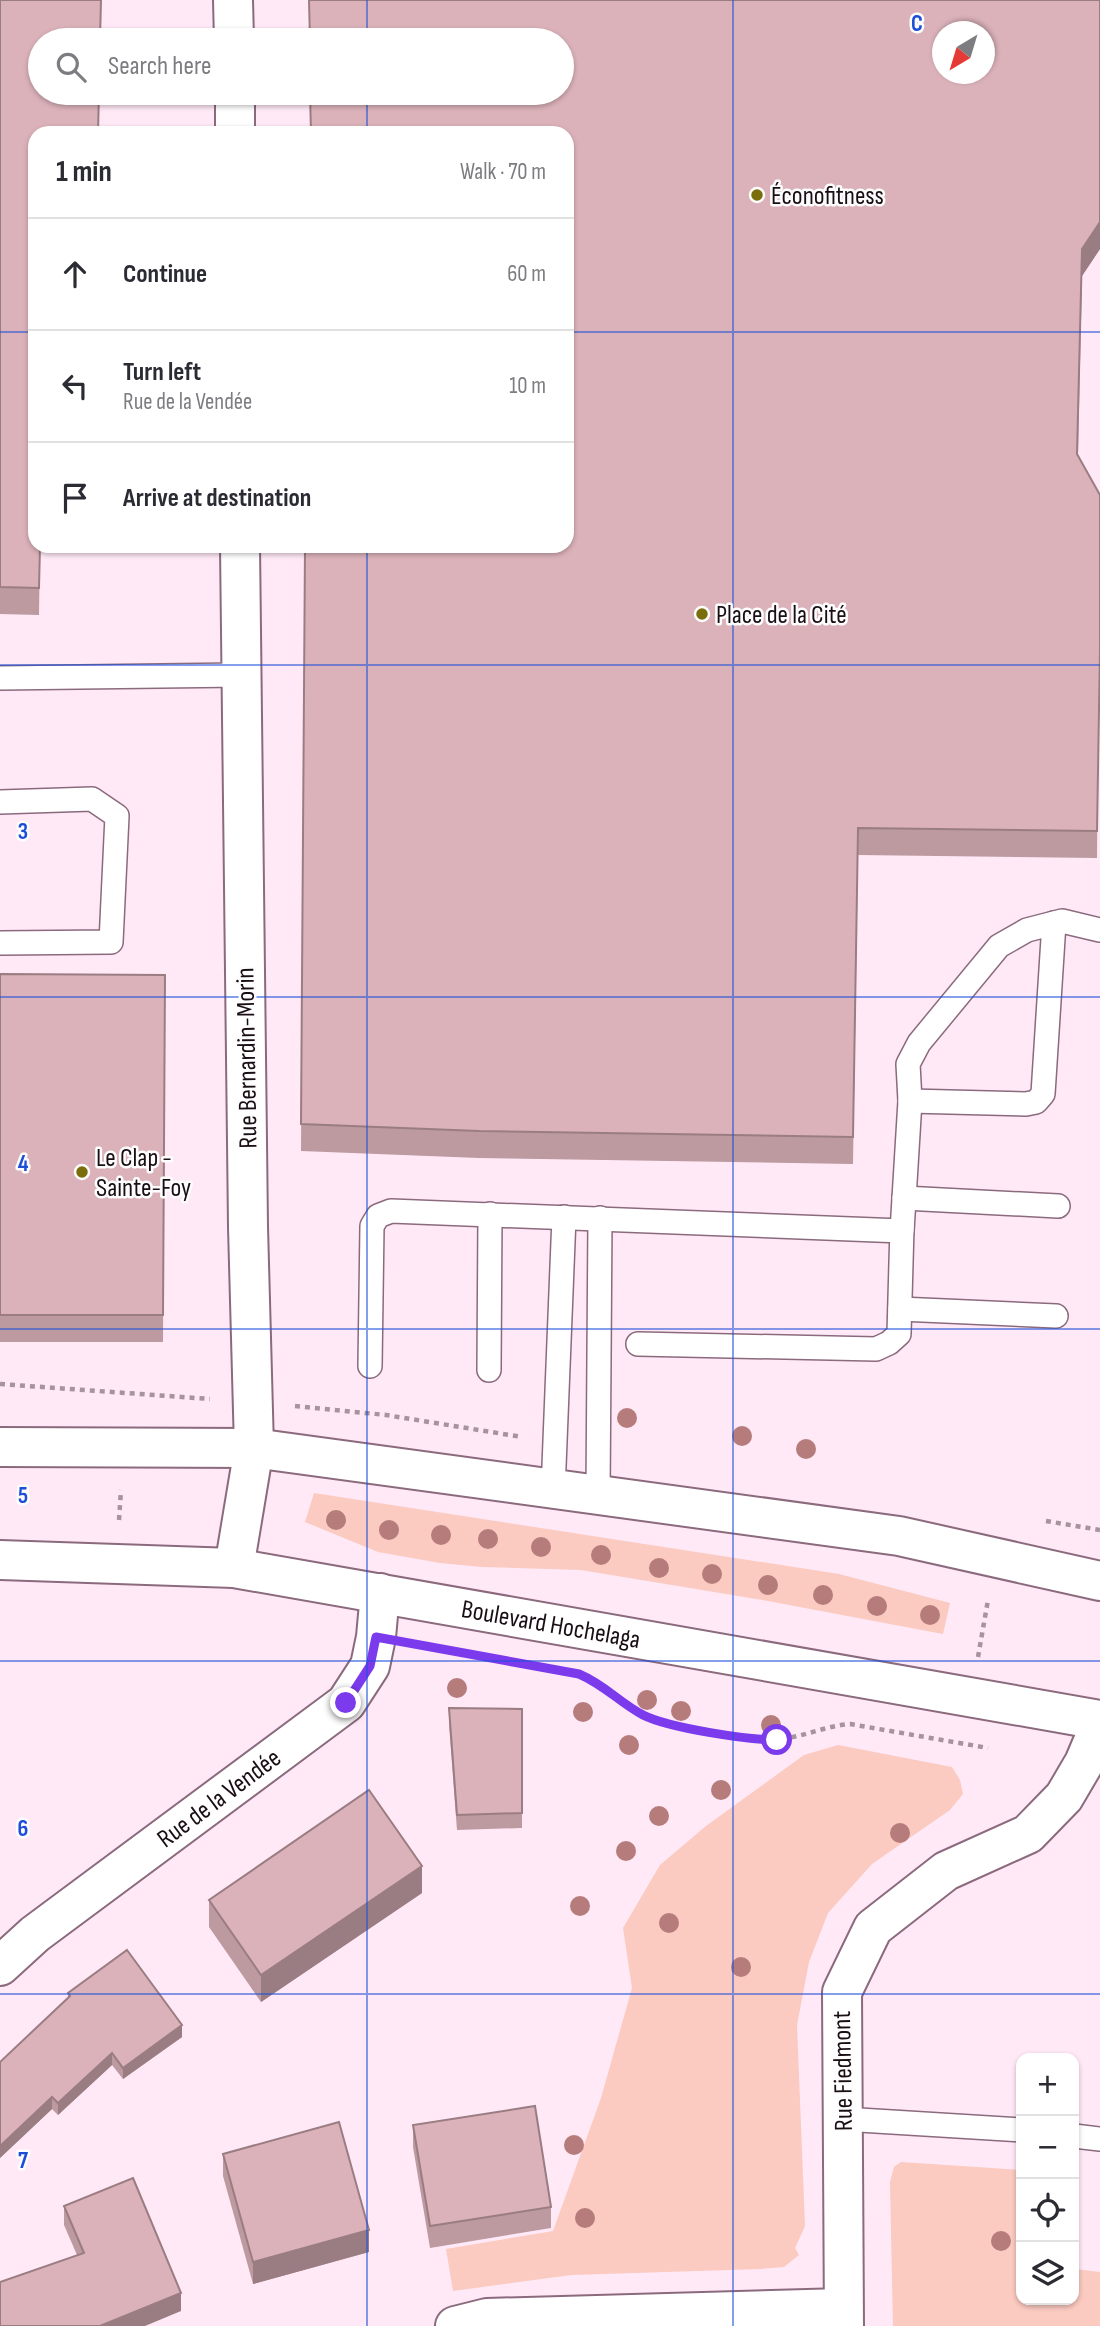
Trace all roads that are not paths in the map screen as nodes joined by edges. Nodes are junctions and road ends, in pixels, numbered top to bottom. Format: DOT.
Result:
graph roads {
  1 [pos="233,0"];
  2 [pos="234,28"];
  3 [pos="235,105"];
  4 [pos="235,126"];
  5 [pos="240,553"];
  6 [pos="241,675"];
  7 [pos="0,678"];
  8 [pos="0,803"];
  9 [pos="1054,923"];
  10 [pos="1100,930"];
  11 [pos="0,943"];
  12 [pos="909,1101"];
  13 [pos="904,1198"];
  14 [pos="1058,1206"];
  15 [pos="490,1214"];
  16 [pos="564,1217"];
  17 [pos="600,1218"];
  18 [pos="902,1227"];
  19 [pos="900,1309"];
  20 [pos="1056,1317"];
  21 [pos="638,1344"];
  22 [pos="370,1366"];
  23 [pos="489,1370"];
  24 [pos="0,1447"];
  25 [pos="254,1448"];
  26 [pos="553,1490"];
  27 [pos="598,1495"];
  28 [pos="0,1560"];
  29 [pos="234,1568"];
  30 [pos="1100,1581"];
  31 [pos="380,1593"];
  32 [pos="1100,1720"];
  33 [pos="1100,1725"];
  34 [pos="0,1966"];
  35 [pos="843,2119"];
  36 [pos="1016,2130"];
  37 [pos="1079,2137"];
  38 [pos="1100,2139"];
  39 [pos="843,2317"];
  40 [pos="455,2326"];
  1 -- 2 [label="street"];
  3 -- 4 [label="street"];
  5 -- 6 [label="street, Rue Bernardin-Morin"];
  6 -- 7 [label="lane"];
  6 -- 25 [label="street, Rue Bernardin-Morin"];
  8 -- 11 [label="lane"];
  9 -- 10 [label="lane"];
  9 -- 12 [label="lane"];
  9 -- 12 [label="lane"];
  12 -- 13 [label="lane"];
  13 -- 14 [label="lane"];
  13 -- 18 [label="lane"];
  15 -- 16 [label="lane"];
  15 -- 22 [label="lane"];
  15 -- 23 [label="lane"];
  16 -- 17 [label="lane"];
  16 -- 26 [label="lane"];
  17 -- 18 [label="lane"];
  17 -- 27 [label="lane"];
  18 -- 19 [label="lane"];
  19 -- 20 [label="lane"];
  19 -- 21 [label="lane"];
  24 -- 25 [label="street"];
  25 -- 26 [label="street"];
  25 -- 29 [label="street, Rue Bernardin-Morin"];
  26 -- 27 [label="street"];
  27 -- 30 [label="street"];
  28 -- 29 [label="street, Boulevard Hochelaga"];
  29 -- 31 [label="street, Boulevard Hochelaga"];
  31 -- 32 [label="street, Boulevard Hochelaga"];
  31 -- 34 [label="street, Rue de la Vendée"];
  33 -- 35 [label="street, Rue Fiedmont"];
  35 -- 36 [label="lane"];
  35 -- 39 [label="street, Rue Fiedmont"];
  37 -- 38 [label="lane"];
  39 -- 40 [label="street"];
}
